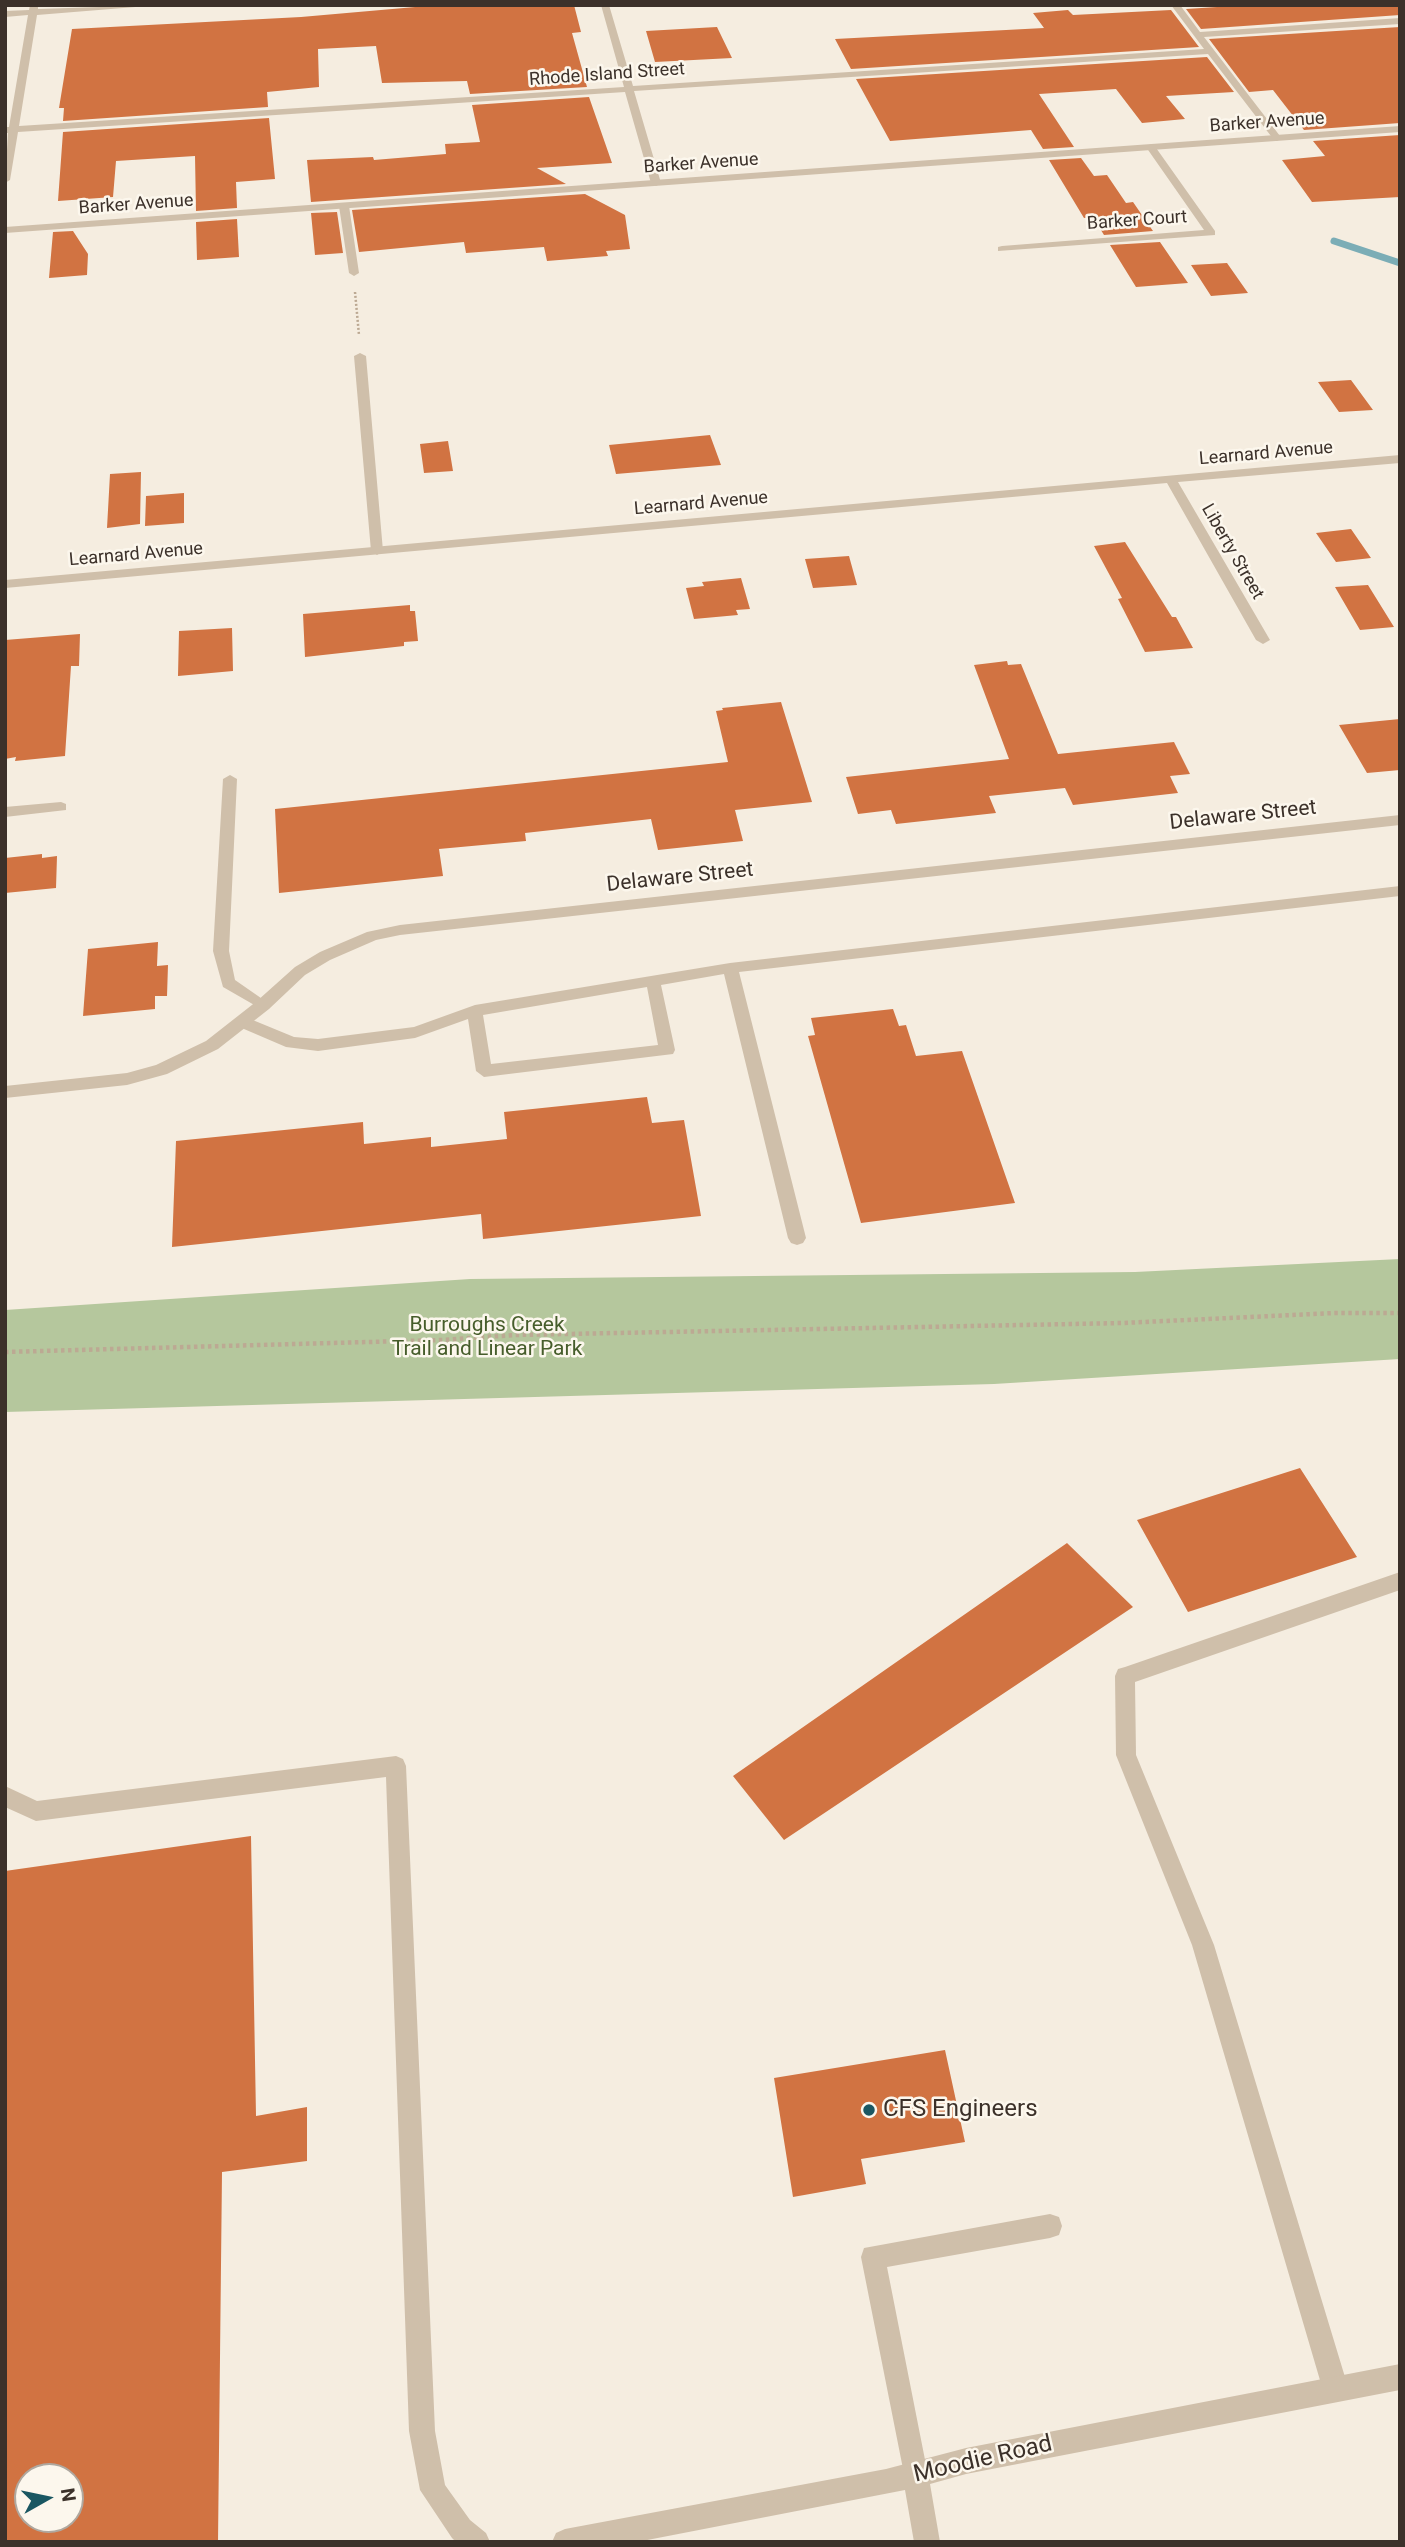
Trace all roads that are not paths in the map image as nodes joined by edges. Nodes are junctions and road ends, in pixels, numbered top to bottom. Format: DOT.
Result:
graph roads {
  1 [pos="156,5"];
  2 [pos="605,5"];
  3 [pos="1175,5"];
  4 [pos="33,9"];
  5 [pos="5,14"];
  6 [pos="1400,21"];
  7 [pos="1198,35"];
  8 [pos="1210,51"];
  9 [pos="629,89"];
  10 [pos="1400,129"];
  11 [pos="9,130"];
  12 [pos="1277,138"];
  13 [pos="1151,147"];
  14 [pos="5,180"];
  15 [pos="656,183"];
  16 [pos="344,206"];
  17 [pos="5,230"];
  18 [pos="1002,249"];
  19 [pos="354,273"];
  20 [pos="360,356"];
  21 [pos="1400,459"];
  22 [pos="1171,480"];
  23 [pos="377,551"];
  24 [pos="5,584"];
  25 [pos="1263,640"];
  26 [pos="230,779"];
  27 [pos="61,807"];
  28 [pos="5,812"];
  29 [pos="1400,820"];
  30 [pos="1400,891"];
  31 [pos="730,968"];
  32 [pos="653,981"];
  33 [pos="263,1005"];
  34 [pos="475,1011"];
  35 [pos="243,1022"];
  36 [pos="5,1092"];
  37 [pos="797,1238"];
  38 [pos="1400,1581"];
  39 [pos="5,1796"];
  40 [pos="1050,2226"];
  41 [pos="1400,2377"];
  42 [pos="1335,2387"];
  43 [pos="915,2474"];
  44 [pos="477,2542"];
  45 [pos="565,2542"];
  46 [pos="927,2542"];
  1 -- 4 [label="street"];
  2 -- 9 [label="street"];
  3 -- 7 [label="street"];
  4 -- 5 [label="street"];
  4 -- 11 [label="street"];
  6 -- 7 [label="street"];
  7 -- 8 [label="street"];
  8 -- 9 [label="street, Rhode Island Street"];
  8 -- 12 [label="street"];
  9 -- 11 [label="street, Rhode Island Street"];
  9 -- 15 [label="street"];
  10 -- 12 [label="street, Barker Avenue"];
  11 -- 14 [label="street"];
  12 -- 13 [label="street, Barker Avenue"];
  13 -- 15 [label="street, Barker Avenue"];
  13 -- 18 [label="street, Barker Court"];
  15 -- 16 [label="street, Barker Avenue"];
  16 -- 17 [label="street, Barker Avenue"];
  16 -- 19 [label="street"];
  20 -- 23 [label="street"];
  21 -- 22 [label="street, Learnard Avenue"];
  22 -- 23 [label="street, Learnard Avenue"];
  22 -- 25 [label="street, Liberty Street"];
  23 -- 24 [label="street, Learnard Avenue"];
  26 -- 33 [label="street"];
  27 -- 28 [label="street"];
  29 -- 33 [label="street, Delaware Street"];
  30 -- 31 [label="street"];
  31 -- 32 [label="street"];
  31 -- 37 [label="street"];
  32 -- 34 [label="street"];
  32 -- 34 [label="street"];
  33 -- 35 [label="street, Delaware Street"];
  34 -- 35 [label="street"];
  35 -- 36 [label="street, Delaware Street"];
  38 -- 42 [label="street"];
  39 -- 44 [label="street"];
  40 -- 43 [label="street"];
  41 -- 42 [label="street, Moodie Road"];
  42 -- 43 [label="street, Moodie Road"];
  43 -- 45 [label="street, Moodie Road"];
  43 -- 46 [label="street"];
}
